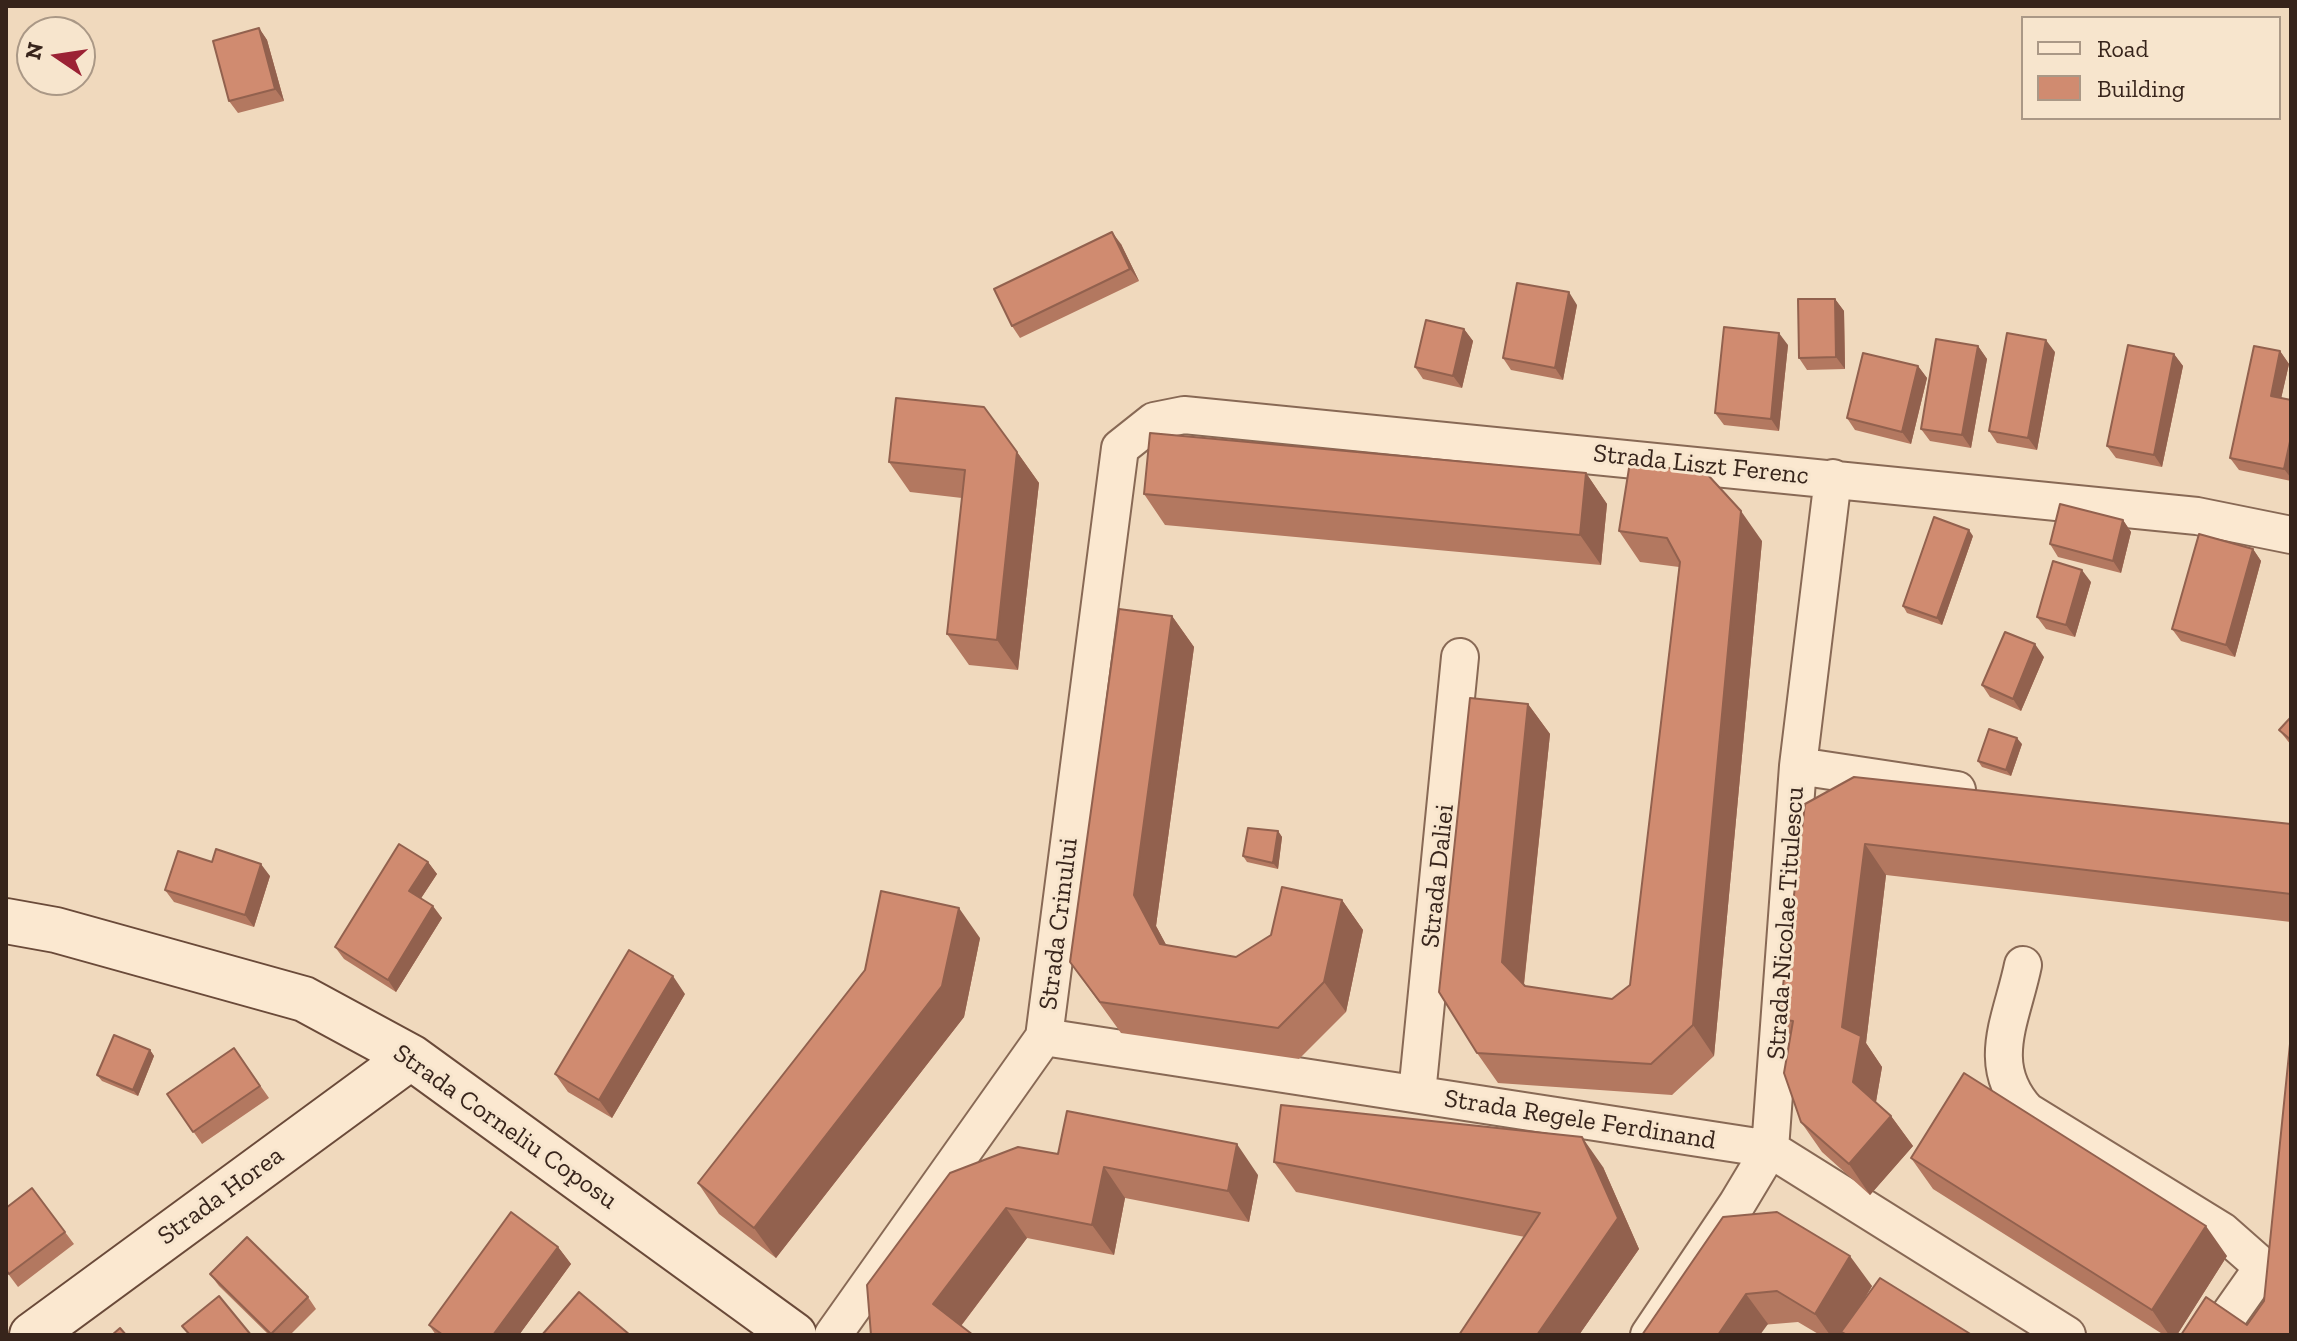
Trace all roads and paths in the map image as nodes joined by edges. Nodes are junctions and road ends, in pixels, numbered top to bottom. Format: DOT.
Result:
graph roads {
  1 [pos="1120,448"];
  2 [pos="1833,478"];
  3 [pos="2291,535"];
  4 [pos="1460,657"];
  5 [pos="1798,766"];
  6 [pos="1983,794"];
  7 [pos="6,921"];
  8 [pos="56,930"];
  9 [pos="6,940"];
  10 [pos="2023,965"];
  11 [pos="1044,1037"];
  12 [pos="411,1057"];
  13 [pos="1417,1094"];
  14 [pos="1770,1149"];
  15 [pos="32,1335"];
  16 [pos="794,1335"];
  17 [pos="833,1335"];
  18 [pos="1649,1335"];
  19 [pos="2067,1335"];
  20 [pos="2215,1335"];
  1 -- 2 [label="street, Strada Liszt Ferenc"];
  1 -- 11 [label="street, Strada Crinului"];
  2 -- 3 [label="street, Strada Liszt Ferenc"];
  2 -- 5 [label="street, Strada Nicolae Titulescu"];
  4 -- 13 [label="street, Strada Daliei"];
  5 -- 6 [label="street"];
  5 -- 14 [label="street, Strada Nicolae Titulescu"];
  7 -- 8 [label="street, Strada Corneliu Coposu"];
  8 -- 9 [label="street"];
  8 -- 12 [label="street, Strada Corneliu Coposu"];
  10 -- 20 [label="street"];
  11 -- 13 [label="street, Strada Regele Ferdinand"];
  11 -- 17 [label="street, Strada Crinului"];
  12 -- 15 [label="street, Strada Horea"];
  12 -- 16 [label="street, Strada Corneliu Coposu"];
  13 -- 14 [label="street, Strada Regele Ferdinand"];
  14 -- 18 [label="street, Strada Nicolae Titulescu"];
  14 -- 19 [label="street, Strada Regele Ferdinand"];
}
